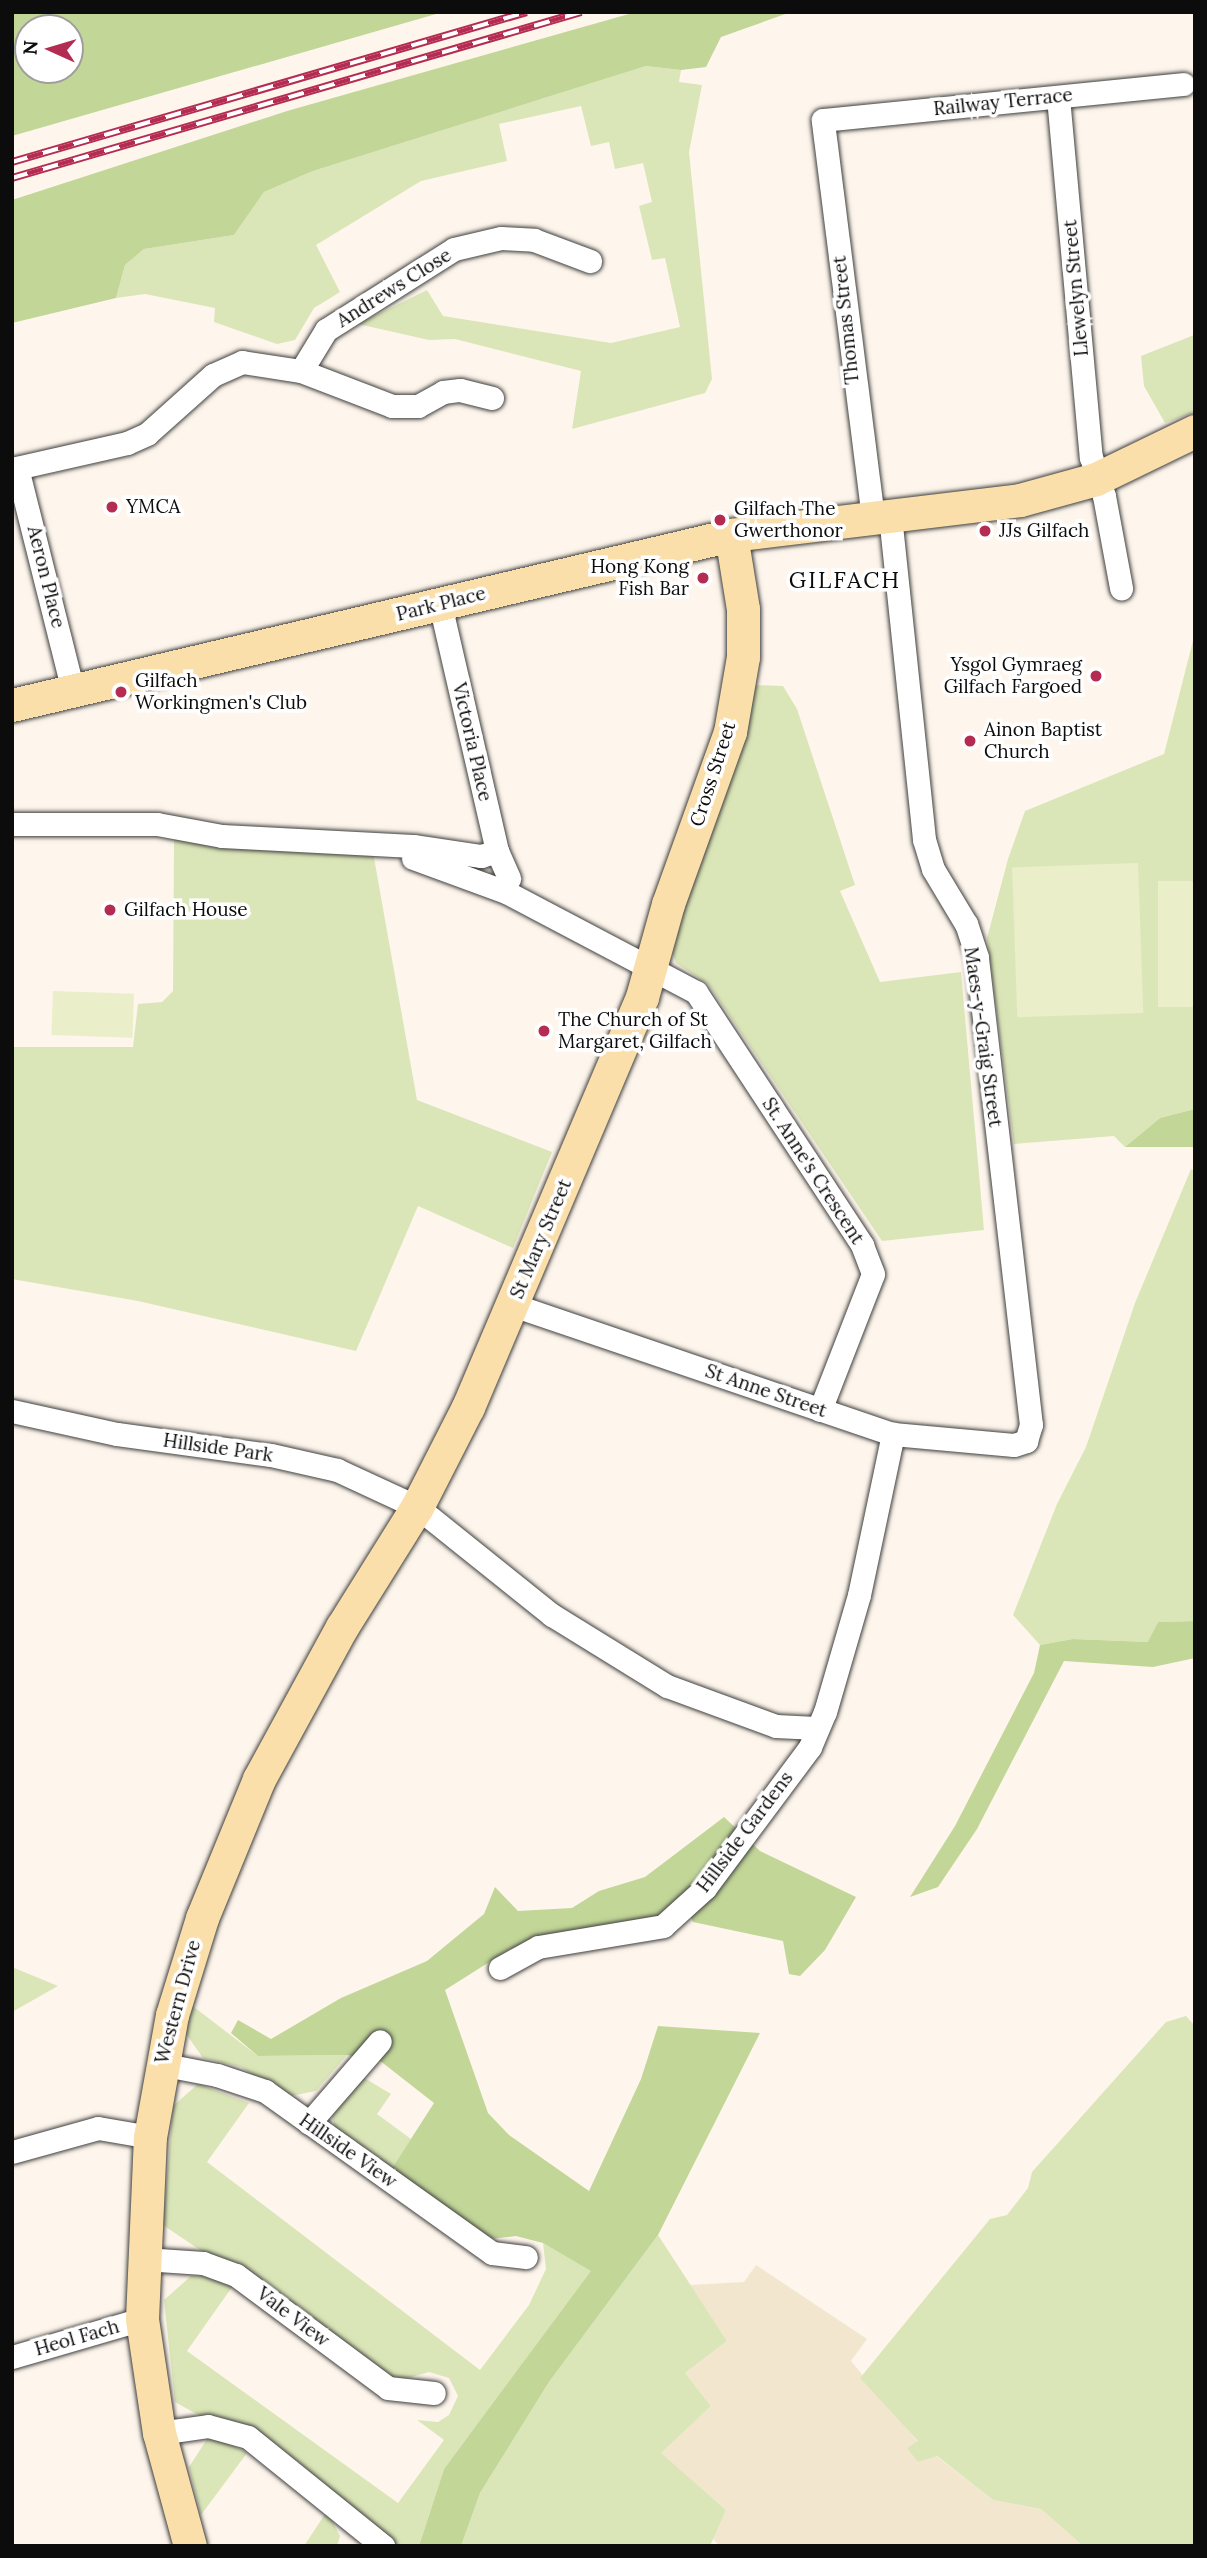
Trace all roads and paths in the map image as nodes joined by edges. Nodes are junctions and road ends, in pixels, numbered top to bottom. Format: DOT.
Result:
graph roads {
  1 [pos="1183,84"];
  2 [pos="1058,97"];
  3 [pos="824,120"];
  4 [pos="590,261"];
  5 [pos="301,371"];
  6 [pos="492,398"];
  7 [pos="1195,431"];
  8 [pos="15,469"];
  9 [pos="1096,479"];
  10 [pos="881,517"];
  11 [pos="731,535"];
  12 [pos="1121,588"];
  13 [pos="440,604"];
  14 [pos="73,691"];
  15 [pos="12,705"];
  16 [pos="12,824"];
  17 [pos="497,851"];
  18 [pos="414,858"];
  19 [pos="509,878"];
  20 [pos="650,965"];
  21 [pos="513,1305"];
  22 [pos="12,1410"];
  23 [pos="820,1410"];
  24 [pos="893,1434"];
  25 [pos="1026,1441"];
  26 [pos="417,1507"];
  27 [pos="816,1728"];
  28 [pos="500,1968"];
  29 [pos="380,2041"];
  30 [pos="160,2064"];
  31 [pos="309,2123"];
  32 [pos="150,2137"];
  33 [pos="12,2152"];
  34 [pos="526,2257"];
  35 [pos="144,2259"];
  36 [pos="142,2319"];
  37 [pos="12,2357"];
  38 [pos="434,2393"];
  39 [pos="159,2434"];
  40 [pos="190,2546"];
  41 [pos="383,2546"];
  1 -- 2 [label="street, Railway Terrace"];
  2 -- 3 [label="street, Railway Terrace"];
  2 -- 9 [label="street, Llewelyn Street"];
  3 -- 10 [label="street, Thomas Street"];
  4 -- 5 [label="street, Andrews Close"];
  5 -- 6 [label="street"];
  5 -- 8 [label="street"];
  7 -- 9 [label="street, Park Place"];
  8 -- 14 [label="street, Aeron Place"];
  9 -- 10 [label="street, Park Place"];
  9 -- 12 [label="street, Llewelyn Street"];
  10 -- 11 [label="street, Park Place"];
  10 -- 25 [label="street, Maes-y-Graig Street"];
  11 -- 13 [label="street, Park Place"];
  11 -- 20 [label="street, Cross Street"];
  13 -- 14 [label="street, Park Place"];
  13 -- 17 [label="street, Victoria Place"];
  14 -- 15 [label="street, Park Place"];
  16 -- 17 [label="street"];
  17 -- 19 [label="street, Victoria Place"];
  18 -- 20 [label="street, St. Anne's Crescent"];
  20 -- 21 [label="street, St Mary Street"];
  20 -- 23 [label="street, St. Anne's Crescent"];
  21 -- 23 [label="street, St Anne Street"];
  21 -- 26 [label="street, St Mary Street"];
  22 -- 26 [label="street, Hillside Park"];
  23 -- 24 [label="street, St Anne Street"];
  24 -- 25 [label="street, St Anne Street"];
  24 -- 27 [label="street, Hillside Gardens"];
  26 -- 27 [label="street, Hillside Park"];
  26 -- 30 [label="street, Western Drive"];
  27 -- 28 [label="street, Hillside Gardens"];
  29 -- 31 [label="street"];
  30 -- 31 [label="street, Hillside View"];
  30 -- 32 [label="street, Western Drive"];
  31 -- 34 [label="street, Hillside View"];
  32 -- 33 [label="street"];
  32 -- 35 [label="street, Western Drive"];
  35 -- 36 [label="street, Western Drive"];
  35 -- 38 [label="street, Vale View"];
  36 -- 37 [label="street, Heol Fach"];
  36 -- 39 [label="street, Western Drive"];
  39 -- 40 [label="street, Western Drive"];
  39 -- 41 [label="street"];
}
